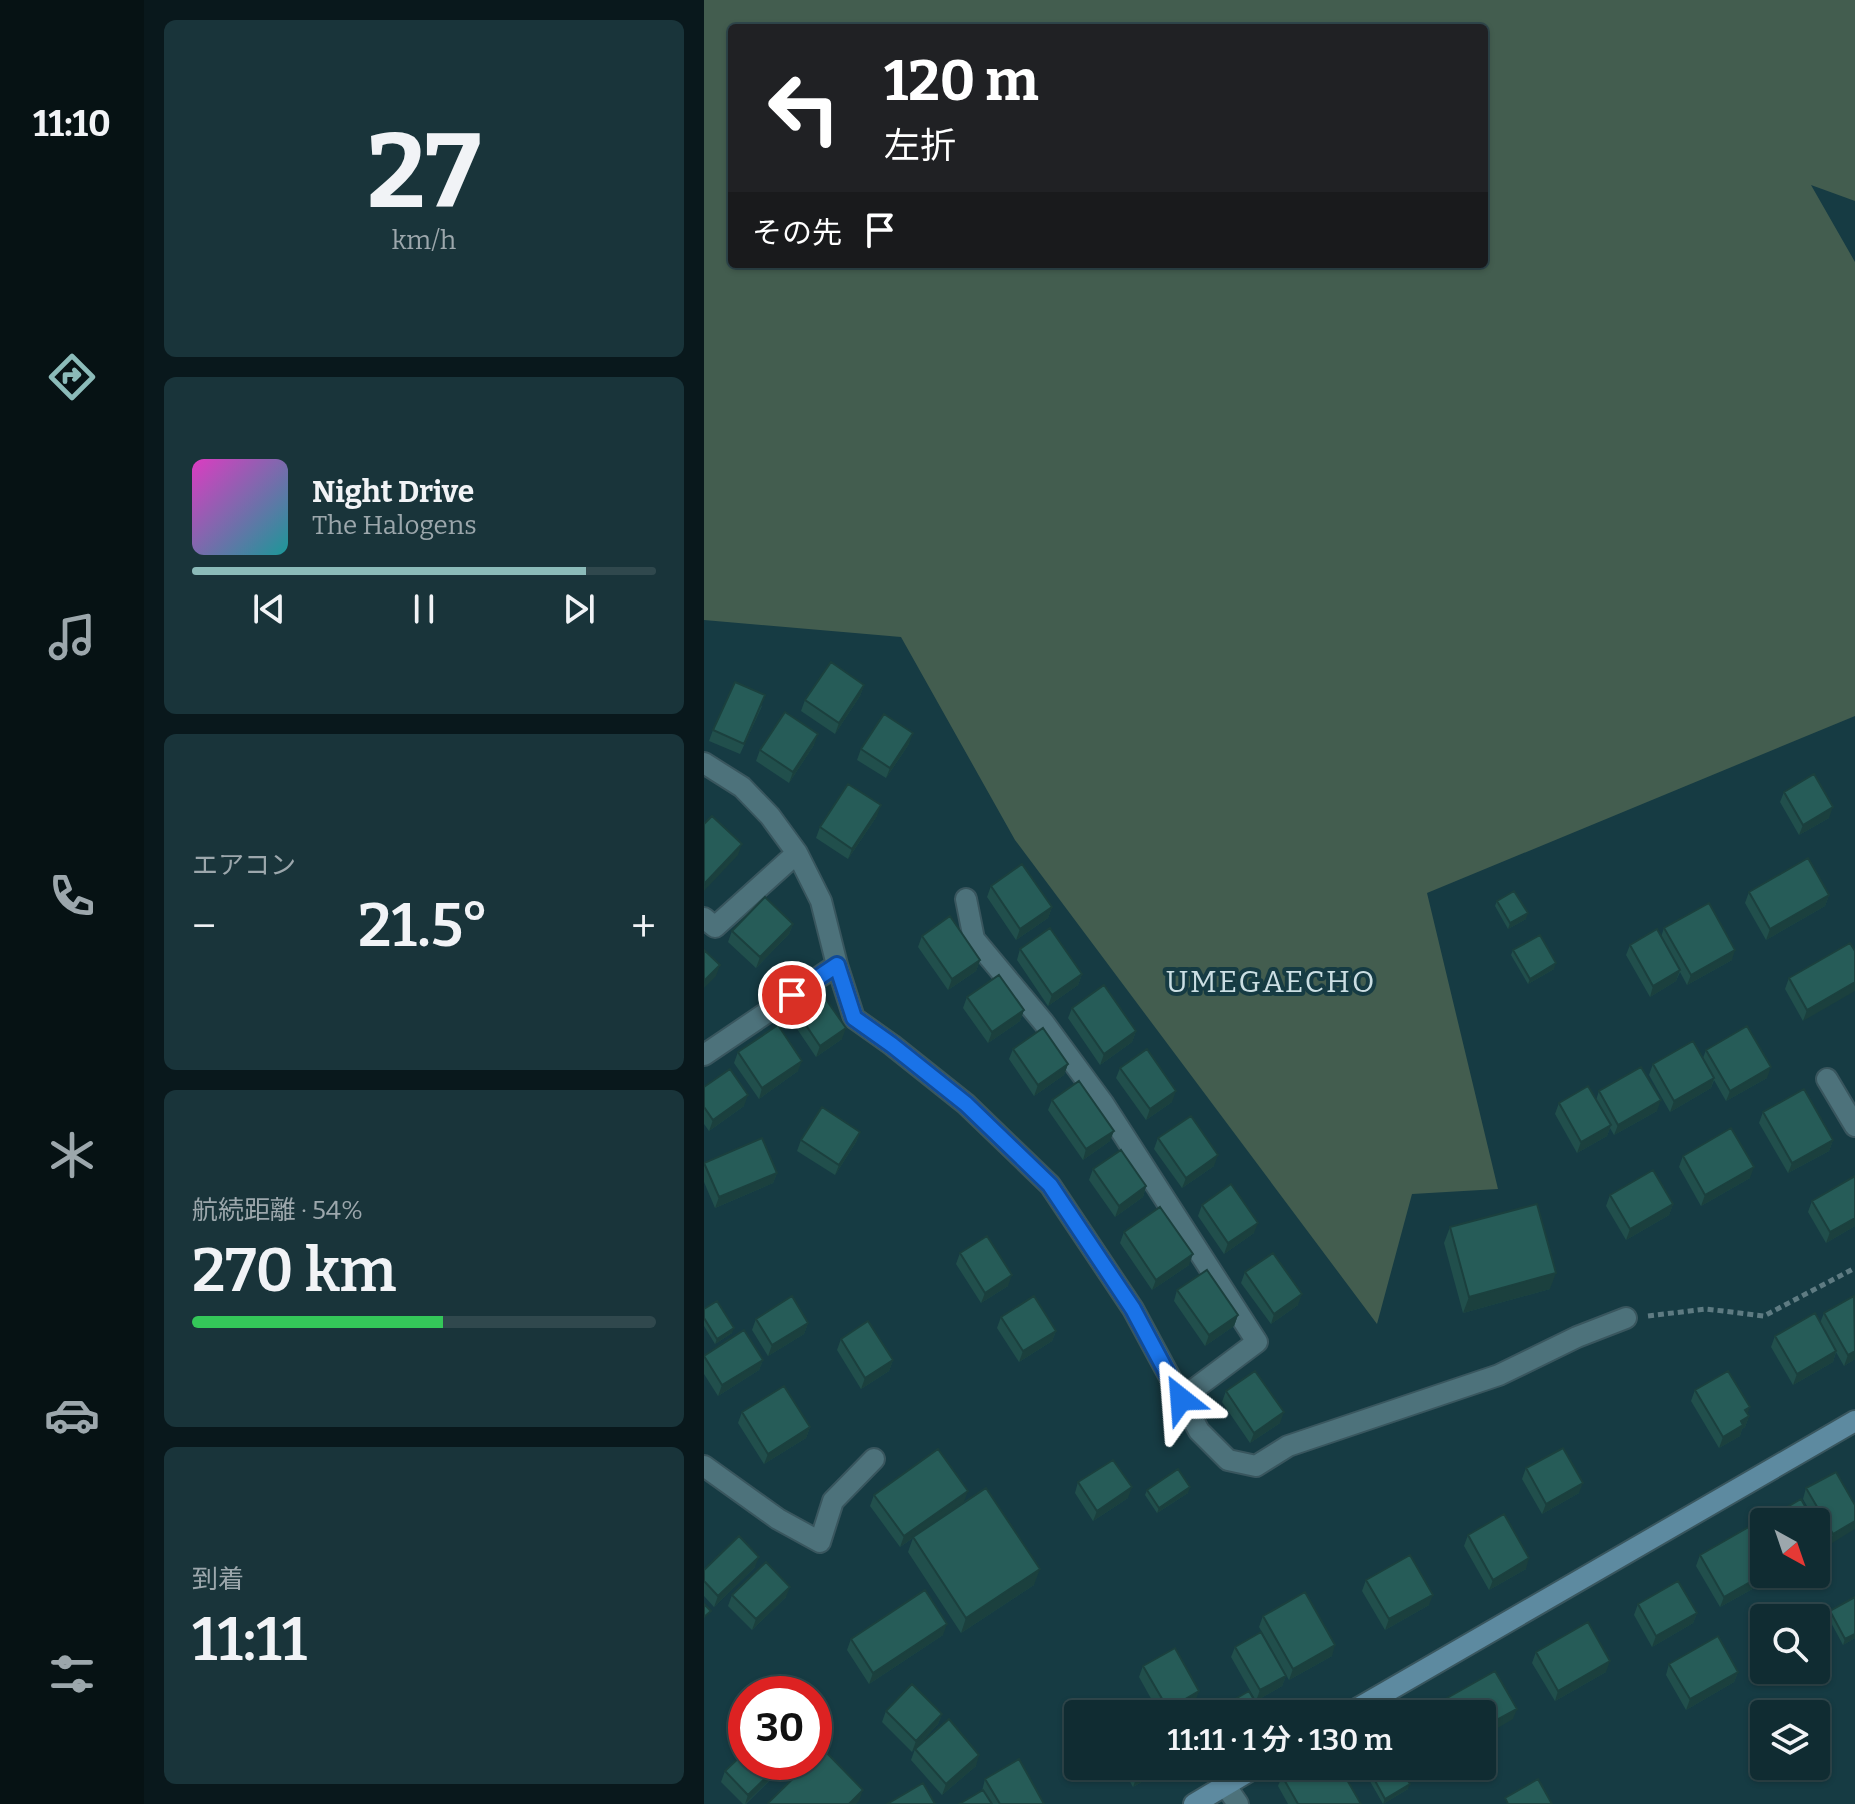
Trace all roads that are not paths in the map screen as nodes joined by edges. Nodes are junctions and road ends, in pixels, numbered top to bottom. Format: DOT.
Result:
graph roads {
  1 [pos="704,763"];
  2 [pos="797,853"];
  3 [pos="966,899"];
  4 [pos="704,918"];
  5 [pos="837,965"];
  6 [pos="704,1055"];
  7 [pos="1827,1079"];
  8 [pos="1855,1126"];
  9 [pos="1626,1318"];
  10 [pos="1181,1399"];
  11 [pos="1855,1421"];
  12 [pos="874,1459"];
  13 [pos="704,1466"];
  14 [pos="1372,1700"];
  15 [pos="1234,1780"];
  16 [pos="1225,1785"];
  17 [pos="1194,1804"];
  18 [pos="1238,1804"];
  1 -- 2 [label="street"];
  2 -- 4 [label="street"];
  2 -- 5 [label="street"];
  3 -- 10 [label="street"];
  5 -- 6 [label="street"];
  5 -- 10 [label="street"];
  7 -- 8 [label="street"];
  9 -- 10 [label="street"];
  11 -- 14 [label="street"];
  12 -- 13 [label="street"];
  15 -- 16 [label="street"];
  16 -- 17 [label="street"];
  16 -- 18 [label="street"];
}
